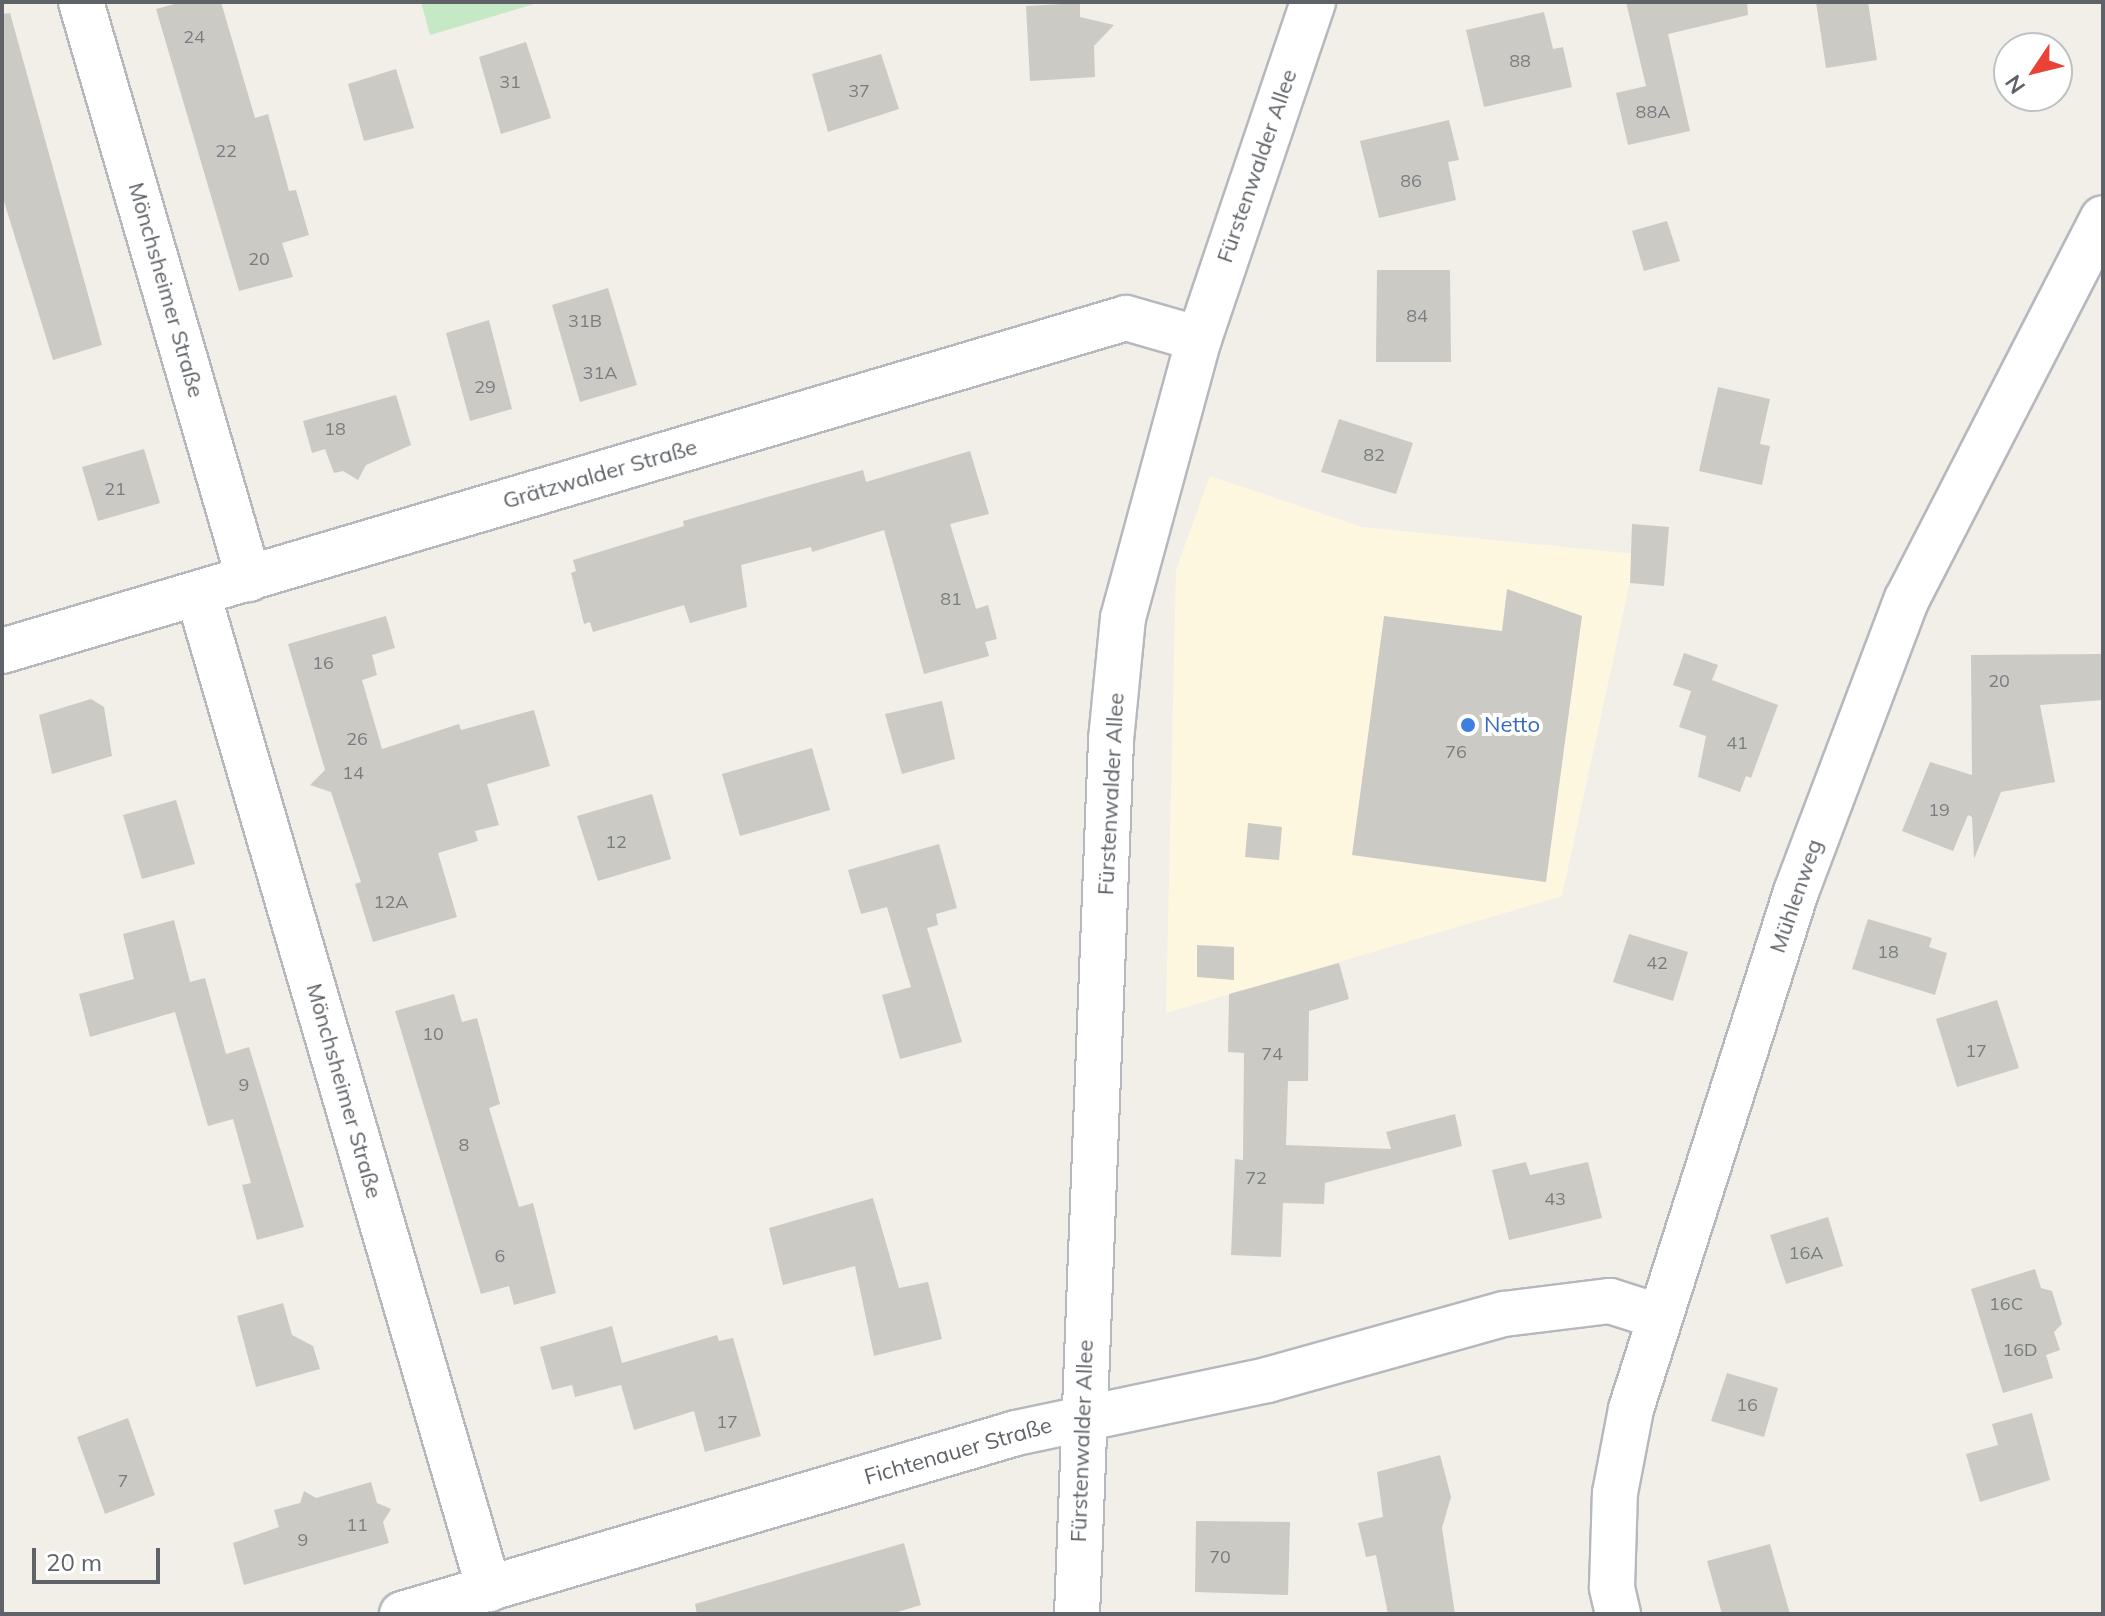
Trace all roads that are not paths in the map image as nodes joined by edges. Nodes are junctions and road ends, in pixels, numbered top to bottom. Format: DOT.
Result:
graph roads {
  1 [pos="81,2"];
  2 [pos="1313,2"];
  3 [pos="2103,218"];
  4 [pos="1199,339"];
  5 [pos="249,579"];
  6 [pos="198,594"];
  7 [pos="2,651"];
  8 [pos="1660,1317"];
  9 [pos="1082,1417"];
  10 [pos="489,1589"];
  11 [pos="402,1614"];
  12 [pos="1077,1614"];
  13 [pos="1618,1614"];
  1 -- 5 [label="street, Mönchsheimer Straße"];
  2 -- 4 [label="street, Fürstenwalder Allee"];
  3 -- 8 [label="street, Mühlenweg"];
  4 -- 5 [label="street, Grätzwalder Straße"];
  4 -- 9 [label="street, Fürstenwalder Allee"];
  5 -- 6 [label="street, Grätzwalder Straße"];
  6 -- 7 [label="street, Grätzwalder Straße"];
  6 -- 10 [label="street, Mönchsheimer Straße"];
  8 -- 9 [label="street, Fichtenauer Straße"];
  8 -- 13 [label="street, Mühlenweg"];
  9 -- 10 [label="street, Fichtenauer Straße"];
  9 -- 12 [label="street, Fürstenwalder Allee"];
  10 -- 11 [label="street, Fichtenauer Straße"];
}
